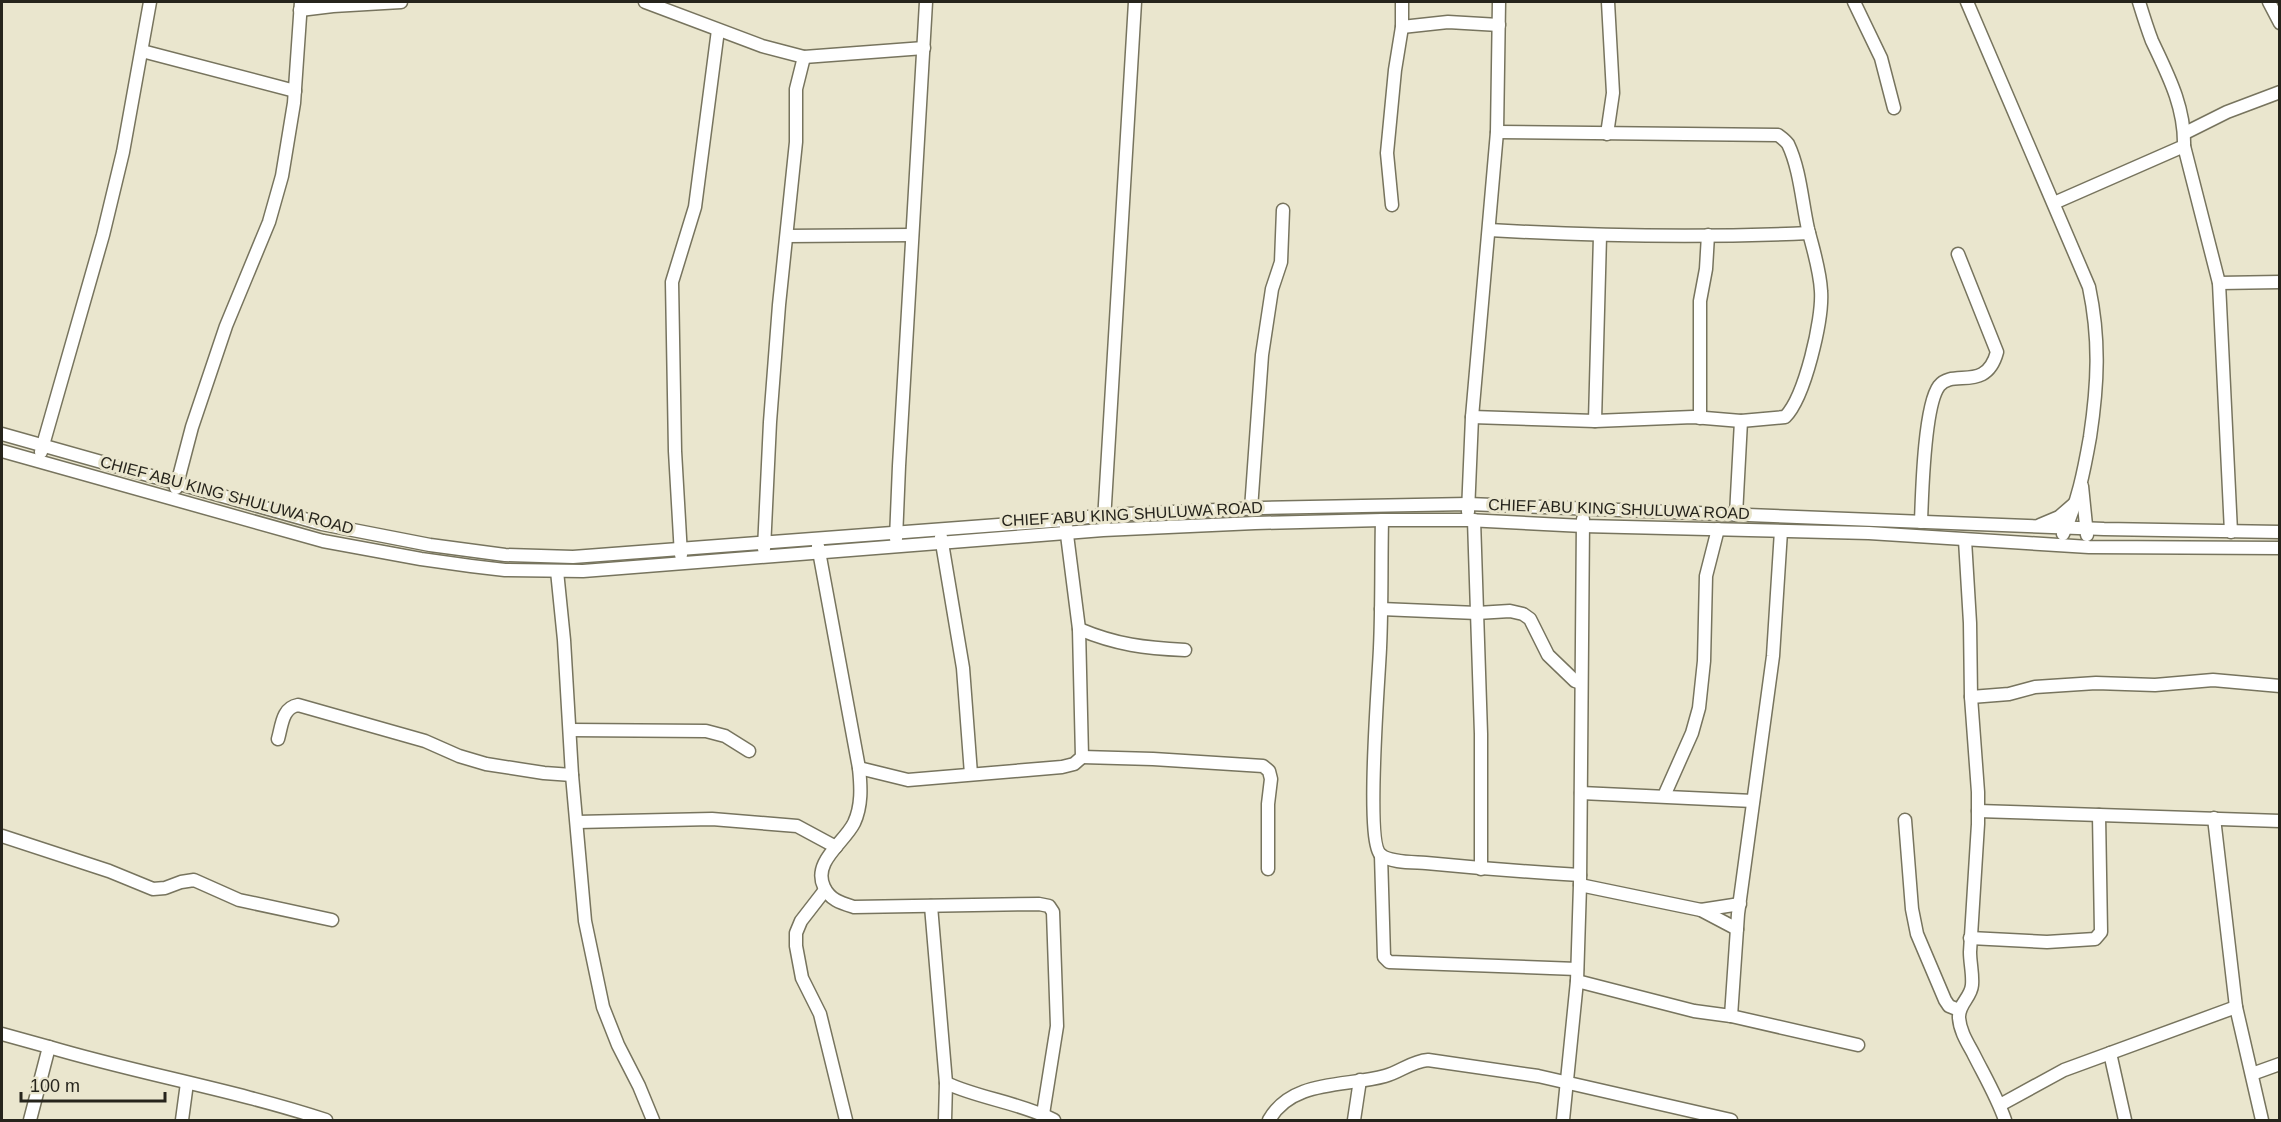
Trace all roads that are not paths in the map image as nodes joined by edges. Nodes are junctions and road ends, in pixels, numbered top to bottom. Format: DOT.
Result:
graph roads {
  1 [pos="150,2"];
  2 [pos="401,2"];
  3 [pos="645,2"];
  4 [pos="926,2"];
  5 [pos="1135,2"];
  6 [pos="1402,2"];
  7 [pos="1499,2"];
  8 [pos="1608,2"];
  9 [pos="1854,2"];
  10 [pos="1967,2"];
  11 [pos="2139,2"];
  12 [pos="2269,2"];
  13 [pos="300,6"];
  14 [pos="2280,23"];
  15 [pos="1499,25"];
  16 [pos="1402,27"];
  17 [pos="718,30"];
  18 [pos="924,48"];
  19 [pos="142,51"];
  20 [pos="804,57"];
  21 [pos="295,91"];
  22 [pos="2280,92"];
  23 [pos="1894,108"];
  24 [pos="1497,132"];
  25 [pos="1607,134"];
  26 [pos="2185,140"];
  27 [pos="2054,203"];
  28 [pos="1392,205"];
  29 [pos="1283,210"];
  30 [pos="1489,230"];
  31 [pos="1809,233"];
  32 [pos="912,235"];
  33 [pos="1708,235"];
  34 [pos="787,236"];
  35 [pos="1600,236"];
  36 [pos="1958,254"];
  37 [pos="2280,282"];
  38 [pos="2219,284"];
  39 [pos="1472,417"];
  40 [pos="1700,418"];
  41 [pos="1594,421"];
  42 [pos="1741,421"];
  43 [pos="2,434"];
  44 [pos="43,445"];
  45 [pos="2,450"];
  46 [pos="39,460"];
  47 [pos="178,482"];
  48 [pos="173,497"];
  49 [pos="1468,504"];
  50 [pos="2080,506"];
  51 [pos="1251,509"];
  52 [pos="1583,509"];
  53 [pos="1104,515"];
  54 [pos="1736,515"];
  55 [pos="1065,520"];
  56 [pos="1382,520"];
  57 [pos="1470,520"];
  58 [pos="1921,522"];
  59 [pos="1583,526"];
  60 [pos="2034,526"];
  61 [pos="2066,527"];
  62 [pos="2086,528"];
  63 [pos="1718,529"];
  64 [pos="2104,529"];
  65 [pos="940,530"];
  66 [pos="1103,530"];
  67 [pos="1781,531"];
  68 [pos="896,532"];
  69 [pos="2231,532"];
  70 [pos="2280,532"];
  71 [pos="1066,533"];
  72 [pos="817,539"];
  73 [pos="1965,540"];
  74 [pos="764,543"];
  75 [pos="941,543"];
  76 [pos="897,545"];
  77 [pos="2055,545"];
  78 [pos="2089,547"];
  79 [pos="2280,548"];
  80 [pos="681,549"];
  81 [pos="819,553"];
  82 [pos="764,557"];
  83 [pos="681,564"];
  84 [pos="557,571"];
  85 [pos="1381,609"];
  86 [pos="1477,613"];
  87 [pos="1079,629"];
  88 [pos="1185,650"];
  89 [pos="1581,683"];
  90 [pos="2280,686"];
  91 [pos="1971,697"];
  92 [pos="570,730"];
  93 [pos="278,739"];
  94 [pos="749,751"];
  95 [pos="1082,758"];
  96 [pos="859,768"];
  97 [pos="971,774"];
  98 [pos="573,775"];
  99 [pos="1581,793"];
  100 [pos="1664,796"];
  101 [pos="1754,801"];
  102 [pos="1978,811"];
  103 [pos="2099,814"];
  104 [pos="2214,818"];
  105 [pos="1905,820"];
  106 [pos="2280,820"];
  107 [pos="577,822"];
  108 [pos="2,836"];
  109 [pos="836,847"];
  110 [pos="1381,855"];
  111 [pos="1268,869"];
  112 [pos="1481,869"];
  113 [pos="1580,880"];
  114 [pos="825,890"];
  115 [pos="1740,904"];
  116 [pos="931,906"];
  117 [pos="1701,910"];
  118 [pos="332,920"];
  119 [pos="1737,929"];
  120 [pos="1970,938"];
  121 [pos="1577,975"];
  122 [pos="2236,1006"];
  123 [pos="1959,1010"];
  124 [pos="1731,1016"];
  125 [pos="2,1034"];
  126 [pos="1858,1045"];
  127 [pos="49,1047"];
  128 [pos="2110,1053"];
  129 [pos="2280,1064"];
  130 [pos="2252,1074"];
  131 [pos="1360,1080"];
  132 [pos="187,1083"];
  133 [pos="946,1083"];
  134 [pos="1568,1083"];
  135 [pos="2000,1105"];
  136 [pos="1044,1113"];
  137 [pos="30,1120"];
  138 [pos="182,1120"];
  139 [pos="326,1120"];
  140 [pos="652,1120"];
  141 [pos="846,1120"];
  142 [pos="945,1120"];
  143 [pos="1269,1120"];
  144 [pos="1354,1120"];
  145 [pos="1563,1120"];
  146 [pos="1731,1120"];
  147 [pos="2005,1120"];
  148 [pos="2125,1120"];
  149 [pos="2262,1120"];
  1 -- 19 [label="street"];
  2 -- 13 [label="street"];
  3 -- 17 [label="street"];
  4 -- 18 [label="street"];
  5 -- 53 [label="street"];
  6 -- 16 [label="street"];
  7 -- 15 [label="street"];
  8 -- 25 [label="street"];
  9 -- 23 [label="street"];
  10 -- 27 [label="street"];
  11 -- 26 [label="street"];
  12 -- 14 [label="street"];
  13 -- 21 [label="street"];
  15 -- 16 [label="street"];
  15 -- 24 [label="street"];
  16 -- 28 [label="street"];
  17 -- 20 [label="street"];
  17 -- 80 [label="street"];
  18 -- 20 [label="street"];
  18 -- 32 [label="street"];
  19 -- 21 [label="street"];
  19 -- 44 [label="street"];
  20 -- 34 [label="street"];
  21 -- 47 [label="street"];
  22 -- 26 [label="street"];
  24 -- 25 [label="street"];
  24 -- 30 [label="street"];
  25 -- 31 [label="street"];
  26 -- 27 [label="street"];
  26 -- 38 [label="street"];
  27 -- 50 [label="street"];
  29 -- 51 [label="street"];
  30 -- 35 [label="street"];
  30 -- 39 [label="street"];
  31 -- 33 [label="street"];
  31 -- 42 [label="street"];
  32 -- 34 [label="street"];
  32 -- 68 [label="street"];
  33 -- 35 [label="street"];
  33 -- 40 [label="street"];
  34 -- 74 [label="street"];
  35 -- 41 [label="street"];
  36 -- 58 [label="street"];
  37 -- 38 [label="street"];
  38 -- 69 [label="street"];
  39 -- 41 [label="street"];
  39 -- 49 [label="street"];
  40 -- 41 [label="street"];
  40 -- 42 [label="street"];
  42 -- 54 [label="street"];
  43 -- 44 [label="street"];
  44 -- 46 [label="street"];
  44 -- 47 [label="street"];
  45 -- 46 [label="street, CHIEF ABU KING SHULUWA ROAD"];
  46 -- 48 [label="street, CHIEF ABU KING SHULUWA ROAD"];
  47 -- 48 [label="street"];
  47 -- 80 [label="street"];
  48 -- 84 [label="street, CHIEF ABU KING SHULUWA ROAD"];
  49 -- 51 [label="street"];
  49 -- 52 [label="street"];
  49 -- 57 [label="street"];
  50 -- 60 [label="street"];
  50 -- 61 [label="street"];
  50 -- 62 [label="street"];
  50 -- 64 [label="street"];
  51 -- 53 [label="street"];
  52 -- 54 [label="street"];
  52 -- 59 [label="street"];
  53 -- 55 [label="street"];
  53 -- 66 [label="street"];
  54 -- 58 [label="street"];
  55 -- 65 [label="street"];
  55 -- 71 [label="street"];
  56 -- 57 [label="street, CHIEF ABU KING SHULUWA ROAD"];
  56 -- 66 [label="street, CHIEF ABU KING SHULUWA ROAD"];
  56 -- 85 [label="street"];
  57 -- 59 [label="street, CHIEF ABU KING SHULUWA ROAD"];
  57 -- 86 [label="street"];
  58 -- 60 [label="street"];
  59 -- 63 [label="street, CHIEF ABU KING SHULUWA ROAD"];
  59 -- 89 [label="street"];
  60 -- 61 [label="street"];
  61 -- 62 [label="street"];
  61 -- 77 [label="street"];
  62 -- 64 [label="street"];
  62 -- 78 [label="street"];
  63 -- 67 [label="street, CHIEF ABU KING SHULUWA ROAD"];
  63 -- 100 [label="street"];
  64 -- 69 [label="street"];
  65 -- 68 [label="street"];
  65 -- 75 [label="street"];
  66 -- 71 [label="street, CHIEF ABU KING SHULUWA ROAD"];
  67 -- 73 [label="street, CHIEF ABU KING SHULUWA ROAD"];
  67 -- 101 [label="street"];
  68 -- 72 [label="street"];
  68 -- 76 [label="street"];
  69 -- 70 [label="street"];
  71 -- 75 [label="street, CHIEF ABU KING SHULUWA ROAD"];
  71 -- 87 [label="street"];
  72 -- 74 [label="street"];
  72 -- 81 [label="street"];
  73 -- 77 [label="street, CHIEF ABU KING SHULUWA ROAD"];
  73 -- 91 [label="street"];
  74 -- 80 [label="street"];
  74 -- 82 [label="street"];
  75 -- 76 [label="street, CHIEF ABU KING SHULUWA ROAD"];
  75 -- 97 [label="street"];
  76 -- 81 [label="street, CHIEF ABU KING SHULUWA ROAD"];
  77 -- 78 [label="street, CHIEF ABU KING SHULUWA ROAD"];
  78 -- 79 [label="street, CHIEF ABU KING SHULUWA ROAD"];
  80 -- 83 [label="street"];
  81 -- 82 [label="street, CHIEF ABU KING SHULUWA ROAD"];
  81 -- 96 [label="street"];
  82 -- 83 [label="street, CHIEF ABU KING SHULUWA ROAD"];
  83 -- 84 [label="street, CHIEF ABU KING SHULUWA ROAD"];
  84 -- 92 [label="street"];
  85 -- 86 [label="street"];
  85 -- 110 [label="street"];
  86 -- 89 [label="street"];
  86 -- 112 [label="street"];
  87 -- 88 [label="street"];
  87 -- 95 [label="street"];
  89 -- 99 [label="street"];
  90 -- 91 [label="street"];
  91 -- 102 [label="street"];
  92 -- 94 [label="street"];
  92 -- 98 [label="street"];
  93 -- 98 [label="street"];
  95 -- 97 [label="street"];
  95 -- 111 [label="street"];
  96 -- 97 [label="street"];
  96 -- 109 [label="street"];
  98 -- 107 [label="street"];
  99 -- 100 [label="street"];
  99 -- 113 [label="street"];
  100 -- 101 [label="street"];
  101 -- 115 [label="street"];
  102 -- 103 [label="street"];
  102 -- 120 [label="street"];
  103 -- 104 [label="street"];
  103 -- 120 [label="street"];
  104 -- 106 [label="street"];
  104 -- 122 [label="street"];
  105 -- 123 [label="street"];
  107 -- 109 [label="street"];
  107 -- 140 [label="street"];
  108 -- 118 [label="street"];
  109 -- 114 [label="street"];
  110 -- 112 [label="street"];
  110 -- 121 [label="street"];
  112 -- 113 [label="street"];
  113 -- 117 [label="street"];
  113 -- 121 [label="street"];
  114 -- 116 [label="street"];
  114 -- 141 [label="street"];
  115 -- 117 [label="street"];
  115 -- 119 [label="street"];
  116 -- 133 [label="street"];
  116 -- 136 [label="street"];
  117 -- 119 [label="street"];
  119 -- 124 [label="street"];
  120 -- 123 [label="street"];
  121 -- 124 [label="street"];
  121 -- 134 [label="street"];
  122 -- 128 [label="street"];
  122 -- 130 [label="street"];
  123 -- 135 [label="street"];
  124 -- 126 [label="street"];
  125 -- 127 [label="street"];
  127 -- 132 [label="street"];
  127 -- 137 [label="street"];
  128 -- 135 [label="street"];
  128 -- 148 [label="street"];
  129 -- 130 [label="street"];
  130 -- 149 [label="street"];
  131 -- 134 [label="street"];
  131 -- 143 [label="street"];
  131 -- 144 [label="street"];
  132 -- 138 [label="street"];
  132 -- 139 [label="street"];
  133 -- 136 [label="street"];
  133 -- 142 [label="street"];
  134 -- 145 [label="street"];
  134 -- 146 [label="street"];
  135 -- 147 [label="street"];
}
